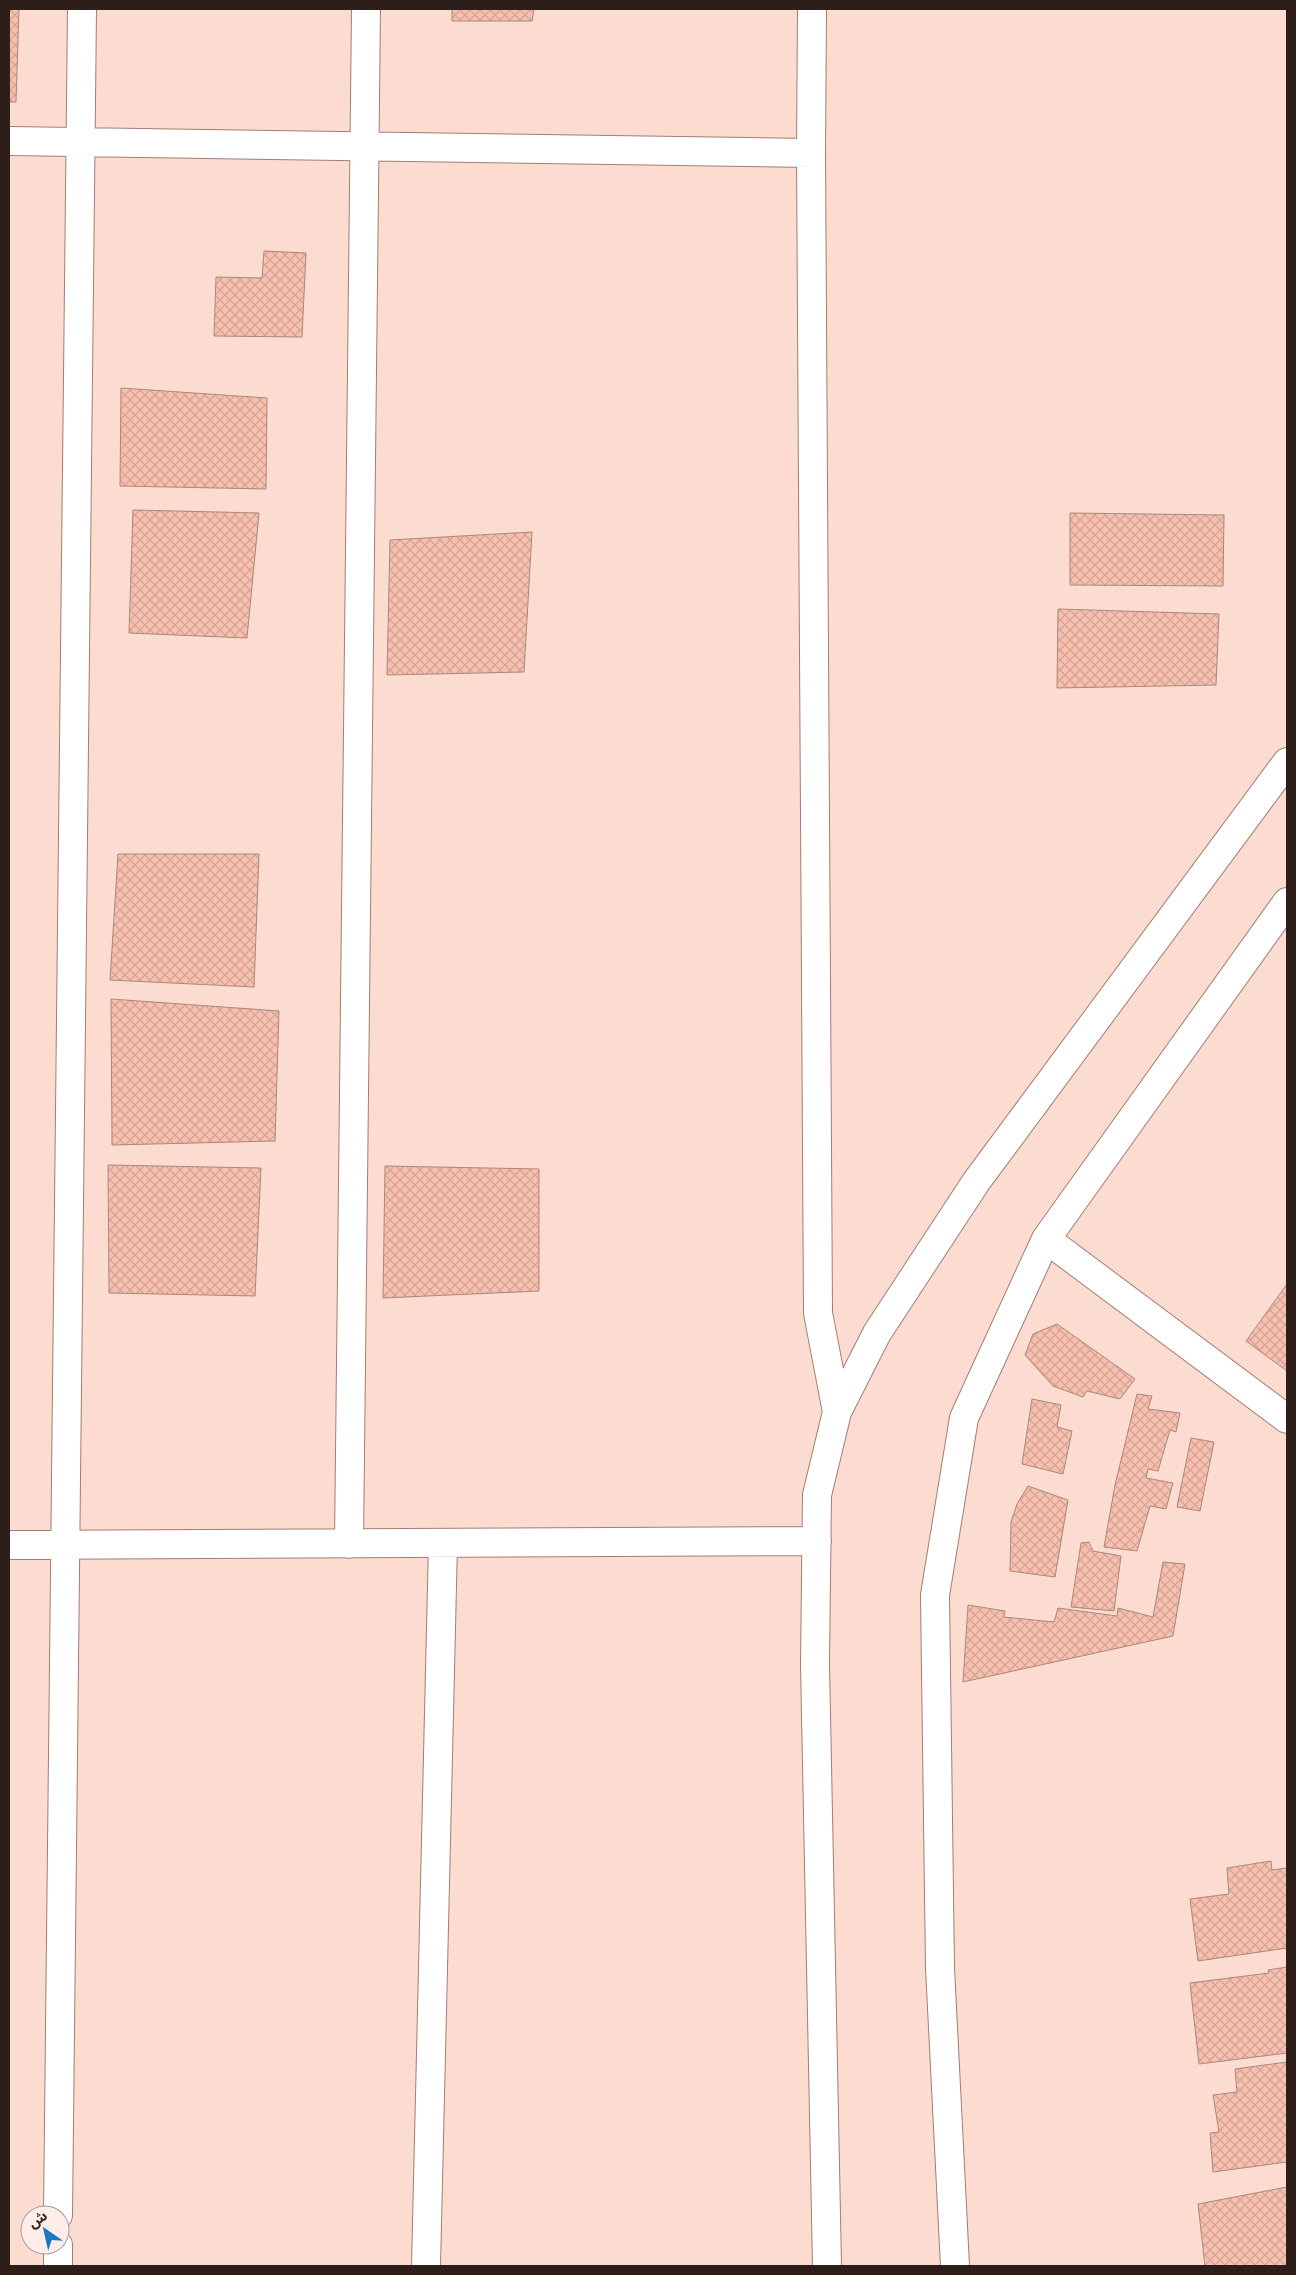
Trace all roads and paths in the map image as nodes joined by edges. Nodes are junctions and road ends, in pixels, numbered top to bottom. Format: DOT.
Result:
graph roads {
  1 [pos="82,9"];
  2 [pos="366,9"];
  3 [pos="812,9"];
  4 [pos="9,141"];
  5 [pos="80,142"];
  6 [pos="365,146"];
  7 [pos="811,153"];
  8 [pos="1287,762"];
  9 [pos="1287,902"];
  10 [pos="1046,1239"];
  11 [pos="837,1412"];
  12 [pos="1287,1419"];
  13 [pos="817,1541"];
  14 [pos="350,1544"];
  15 [pos="443,1544"];
  16 [pos="9,1545"];
  17 [pos="65,1545"];
  18 [pos="58,2205"];
  19 [pos="426,2266"];
  20 [pos="827,2266"];
  21 [pos="955,2266"];
  1 -- 5 [label="street"];
  2 -- 6 [label="street"];
  3 -- 7 [label="street"];
  4 -- 5 [label="street"];
  5 -- 6 [label="street"];
  5 -- 17 [label="street"];
  6 -- 7 [label="street"];
  6 -- 14 [label="street"];
  7 -- 11 [label="street"];
  8 -- 11 [label="street"];
  9 -- 10 [label="street"];
  10 -- 12 [label="street"];
  10 -- 21 [label="street"];
  11 -- 13 [label="street"];
  13 -- 15 [label="street"];
  13 -- 20 [label="street"];
  14 -- 15 [label="street"];
  14 -- 17 [label="street"];
  15 -- 19 [label="street"];
  16 -- 17 [label="street"];
  17 -- 18 [label="street"];
}
